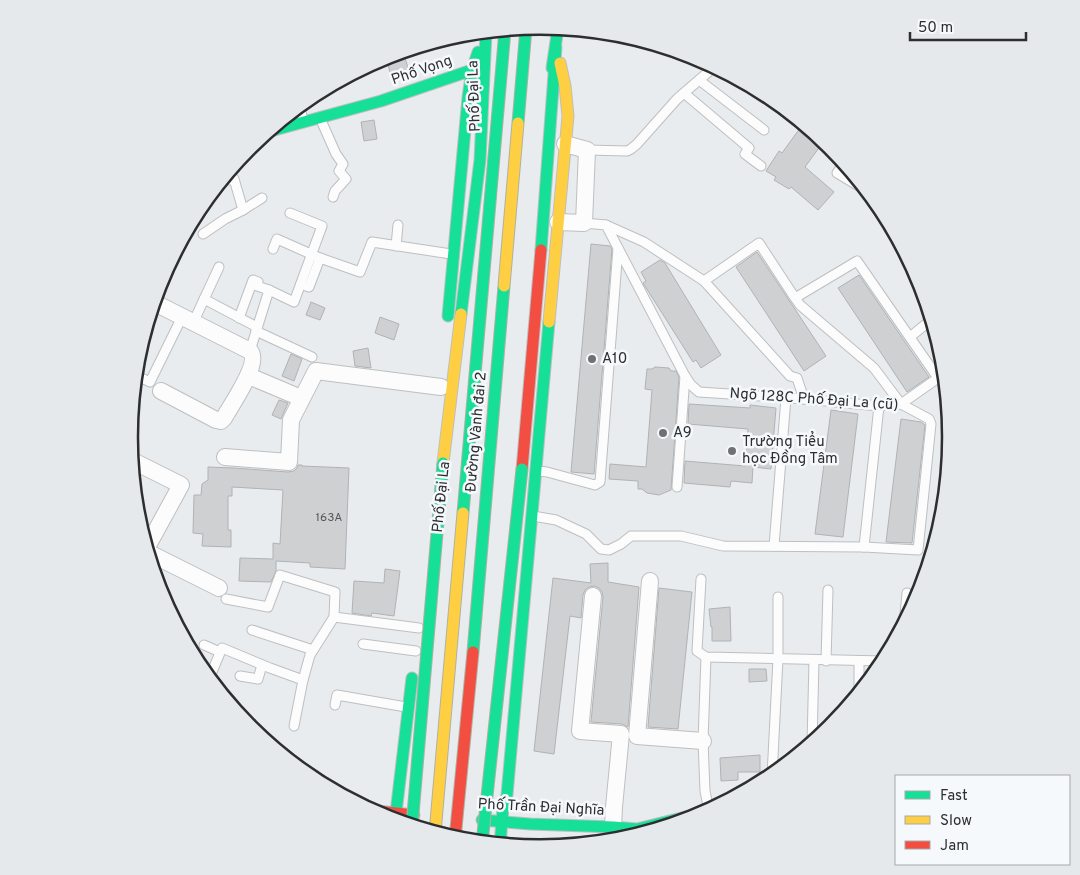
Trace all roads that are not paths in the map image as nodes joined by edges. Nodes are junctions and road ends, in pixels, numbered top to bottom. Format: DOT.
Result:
graph roads {
  1 [pos="525,36"];
  2 [pos="557,36"];
  3 [pos="504,37"];
  4 [pos="486,38"];
  5 [pos="487,38"];
  6 [pos="484,39"];
  7 [pos="556,47"];
  8 [pos="472,70"];
  9 [pos="708,72"];
  10 [pos="698,80"];
  11 [pos="684,93"];
  12 [pos="302,113"];
  13 [pos="320,118"];
  14 [pos="304,122"];
  15 [pos="284,127"];
  16 [pos="764,130"];
  17 [pos="565,144"];
  18 [pos="587,150"];
  19 [pos="761,166"];
  20 [pos="840,169"];
  21 [pos="231,180"];
  22 [pos="850,181"];
  23 [pos="333,197"];
  24 [pos="262,198"];
  25 [pos="243,210"];
  26 [pos="290,213"];
  27 [pos="558,222"];
  28 [pos="584,224"];
  29 [pos="398,225"];
  30 [pos="606,225"];
  31 [pos="203,234"];
  32 [pos="530,241"];
  33 [pos="396,246"];
  34 [pos="618,248"];
  35 [pos="273,249"];
  36 [pos="454,255"];
  37 [pos="316,256"];
  38 [pos="220,267"];
  39 [pos="704,281"];
  40 [pos="269,290"];
  41 [pos="795,298"];
  42 [pos="204,299"];
  43 [pos="160,305"];
  44 [pos="239,318"];
  45 [pos="188,320"];
  46 [pos="926,324"];
  47 [pos="256,329"];
  48 [pos="447,330"];
  49 [pos="910,337"];
  50 [pos="250,351"];
  51 [pos="312,357"];
  52 [pos="443,368"];
  53 [pos="248,376"];
  54 [pos="685,376"];
  55 [pos="142,378"];
  56 [pos="938,378"];
  57 [pos="938,378"];
  58 [pos="442,386"];
  59 [pos="162,391"];
  60 [pos="302,398"];
  61 [pos="786,398"];
  62 [pos="804,399"];
  63 [pos="901,404"];
  64 [pos="879,406"];
  65 [pos="225,457"];
  66 [pos="138,464"];
  67 [pos="536,471"];
  68 [pos="677,487"];
  69 [pos="531,516"];
  70 [pos="150,538"];
  71 [pos="774,546"];
  72 [pos="153,547"];
  73 [pos="864,547"];
  74 [pos="424,571"];
  75 [pos="527,574"];
  76 [pos="702,579"];
  77 [pos="650,581"];
  78 [pos="828,590"];
  79 [pos="441,591"];
  80 [pos="497,591"];
  81 [pos="907,593"];
  82 [pos="223,594"];
  83 [pos="593,596"];
  84 [pos="778,597"];
  85 [pos="906,605"];
  86 [pos="334,617"];
  87 [pos="494,626"];
  88 [pos="419,628"];
  89 [pos="252,630"];
  90 [pos="363,644"];
  91 [pos="204,645"];
  92 [pos="313,650"];
  93 [pos="220,652"];
  94 [pos="706,657"];
  95 [pos="778,660"];
  96 [pos="814,660"];
  97 [pos="826,660"];
  98 [pos="414,661"];
  99 [pos="859,661"];
  100 [pos="875,661"];
  101 [pos="262,665"];
  102 [pos="441,667"];
  103 [pos="483,670"];
  104 [pos="212,671"];
  105 [pos="240,676"];
  106 [pos="303,680"];
  107 [pos="859,683"];
  108 [pos="335,705"];
  109 [pos="409,707"];
  110 [pos="294,726"];
  111 [pos="812,733"];
  112 [pos="629,735"];
  113 [pos="704,742"];
  114 [pos="773,766"];
  115 [pos="708,803"];
  116 [pos="396,813"];
  117 [pos="428,816"];
  118 [pos="407,817"];
  119 [pos="413,819"];
  120 [pos="470,819"];
  121 [pos="502,821"];
  122 [pos="427,824"];
  123 [pos="436,826"];
  124 [pos="613,827"];
  125 [pos="633,829"];
  126 [pos="456,831"];
  127 [pos="471,834"];
  128 [pos="483,836"];
  129 [pos="501,838"];
  1 -- 126 [label="main road, Đường Vành đai 2, bridge"];
  2 -- 7 [label="main road"];
  3 -- 123 [label="main road, Đường Vành đai 2, bridge"];
  4 -- 119 [label="main road, bridge"];
  5 -- 102 [label="main road, Phố Đại La"];
  6 -- 8 [label="main road, Phố Đại La"];
  7 -- 17 [label="main road"];
  7 -- 32 [label="main road"];
  7 -- 128 [label="main road, bridge"];
  8 -- 13 [label="main road, Phố Vọng"];
  8 -- 36 [label="main road, Phố Đại La"];
  9 -- 10 [label="lane"];
  10 -- 11 [label="lane"];
  10 -- 16 [label="lane"];
  11 -- 18 [label="lane"];
  11 -- 19 [label="lane"];
  12 -- 14 [label="lane"];
  13 -- 14 [label="main road, Phố Vọng"];
  13 -- 23 [label="lane"];
  14 -- 15 [label="main road, Phố Vọng"];
  17 -- 18 [label="street"];
  17 -- 27 [label="main road"];
  18 -- 28 [label="street"];
  20 -- 22 [label="lane"];
  21 -- 25 [label="lane"];
  24 -- 25 [label="lane"];
  25 -- 31 [label="lane"];
  26 -- 37 [label="lane"];
  27 -- 28 [label="street"];
  27 -- 67 [label="main road"];
  28 -- 30 [label="lane"];
  29 -- 33 [label="lane"];
  30 -- 34 [label="lane, Ngõ 128C Phố Đại La (cũ)"];
  30 -- 39 [label="lane"];
  33 -- 36 [label="lane"];
  33 -- 37 [label="lane"];
  34 -- 54 [label="lane, Ngõ 128C Phố Đại La (cũ)"];
  34 -- 67 [label="lane"];
  35 -- 37 [label="lane"];
  36 -- 48 [label="main road, Phố Đại La"];
  37 -- 40 [label="lane"];
  38 -- 42 [label="lane"];
  39 -- 41 [label="lane"];
  39 -- 62 [label="lane"];
  40 -- 44 [label="lane"];
  40 -- 47 [label="lane"];
  41 -- 49 [label="lane"];
  41 -- 63 [label="lane"];
  42 -- 44 [label="lane"];
  42 -- 45 [label="lane"];
  43 -- 45 [label="street"];
  44 -- 47 [label="lane"];
  45 -- 50 [label="street"];
  45 -- 55 [label="lane"];
  46 -- 49 [label="lane"];
  47 -- 50 [label="lane"];
  47 -- 51 [label="lane"];
  49 -- 56 [label="lane"];
  50 -- 53 [label="street"];
  52 -- 58 [label="main road, Phố Đại La"];
  53 -- 59 [label="street"];
  53 -- 60 [label="street"];
  54 -- 61 [label="lane, Ngõ 128C Phố Đại La (cũ)"];
  54 -- 68 [label="lane"];
  57 -- 63 [label="lane"];
  58 -- 60 [label="street"];
  58 -- 74 [label="main road, Phố Đại La"];
  60 -- 65 [label="street"];
  61 -- 62 [label="lane, Ngõ 128C Phố Đại La (cũ)"];
  61 -- 71 [label="lane"];
  62 -- 64 [label="lane, Ngõ 128C Phố Đại La (cũ)"];
  63 -- 64 [label="lane, Ngõ 128C Phố Đại La (cũ)"];
  63 -- 73 [label="lane, Ngõ 128C Phố Đại La (cũ)"];
  64 -- 73 [label="lane"];
  66 -- 70 [label="street"];
  67 -- 69 [label="main road"];
  69 -- 71 [label="lane, Ngõ 128C Phố Đại La (cũ)"];
  69 -- 75 [label="main road"];
  71 -- 73 [label="lane, Ngõ 128C Phố Đại La (cũ)"];
  72 -- 82 [label="street"];
  74 -- 79 [label="main road"];
  74 -- 88 [label="main road, Phố Đại La"];
  75 -- 80 [label="main road"];
  75 -- 121 [label="main road"];
  76 -- 94 [label="lane"];
  77 -- 112 [label="street"];
  78 -- 97 [label="lane"];
  81 -- 85 [label="lane"];
  82 -- 86 [label="lane"];
  83 -- 112 [label="street"];
  84 -- 95 [label="lane"];
  86 -- 88 [label="lane"];
  86 -- 92 [label="lane"];
  87 -- 120 [label="main road"];
  88 -- 98 [label="main road, Phố Đại La"];
  89 -- 92 [label="lane"];
  90 -- 98 [label="lane"];
  91 -- 93 [label="lane"];
  92 -- 106 [label="lane"];
  93 -- 101 [label="lane"];
  93 -- 104 [label="lane"];
  94 -- 95 [label="lane"];
  94 -- 113 [label="lane"];
  95 -- 96 [label="lane"];
  95 -- 114 [label="lane"];
  96 -- 97 [label="lane"];
  96 -- 111 [label="lane"];
  97 -- 99 [label="lane"];
  98 -- 109 [label="main road, Phố Đại La"];
  99 -- 100 [label="lane"];
  99 -- 107 [label="lane"];
  101 -- 105 [label="lane"];
  101 -- 106 [label="lane"];
  102 -- 103 [label="main road"];
  102 -- 117 [label="main road, Phố Đại La"];
  106 -- 110 [label="lane"];
  108 -- 109 [label="lane"];
  109 -- 116 [label="main road, Phố Đại La"];
  112 -- 113 [label="street"];
  112 -- 124 [label="street"];
  113 -- 115 [label="lane"];
  117 -- 118 [label="main road, Phố Trần Đại Nghĩa"];
  117 -- 120 [label="main road, Phố Trần Đại Nghĩa"];
  117 -- 122 [label="main road, Phố Đại La"];
  120 -- 121 [label="main road, Phố Trần Đại Nghĩa"];
  120 -- 127 [label="main road"];
  121 -- 124 [label="main road, Phố Trần Đại Nghĩa"];
  121 -- 129 [label="main road"];
  124 -- 125 [label="main road, Phố Trần Đại Nghĩa"];
}
